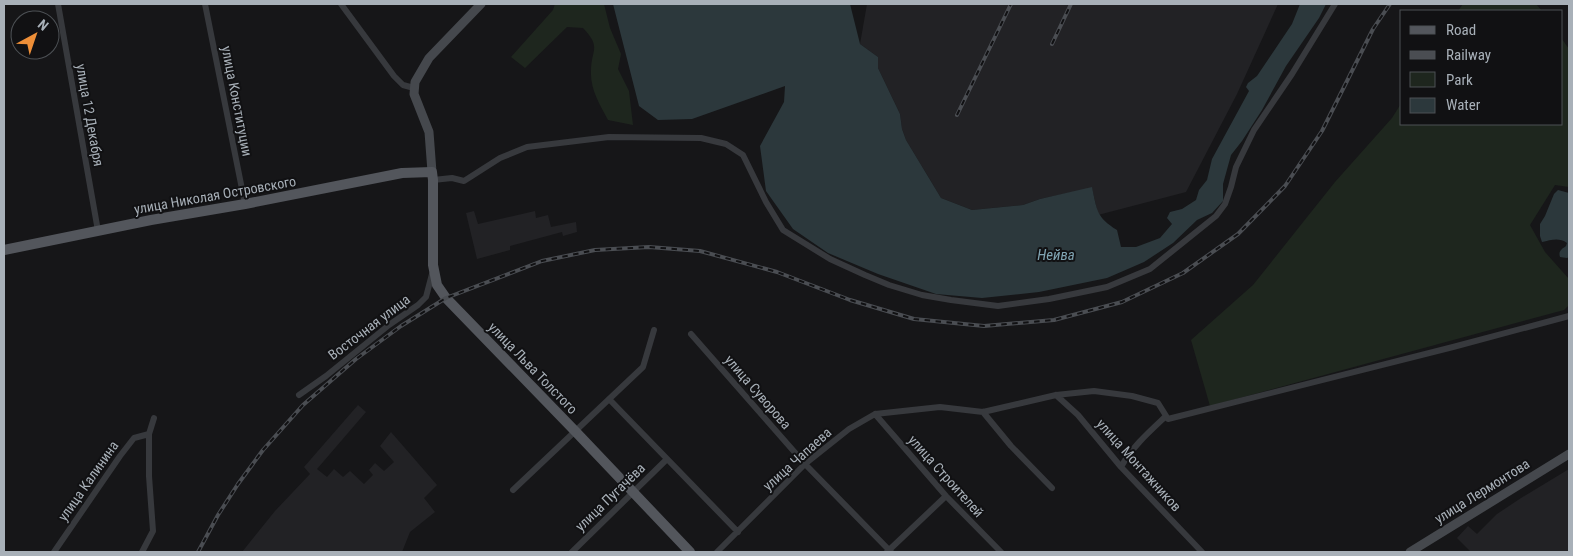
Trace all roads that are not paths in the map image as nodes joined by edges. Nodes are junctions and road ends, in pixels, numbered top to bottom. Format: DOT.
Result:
graph roads {
  1 [pos="58,4"];
  2 [pos="205,4"];
  3 [pos="341,4"];
  4 [pos="481,4"];
  5 [pos="1335,4"];
  6 [pos="414,88"];
  7 [pos="433,176"];
  8 [pos="245,204"];
  9 [pos="98,231"];
  10 [pos="4,250"];
  11 [pos="433,265"];
  12 [pos="1569,316"];
  13 [pos="654,330"];
  14 [pos="691,334"];
  15 [pos="299,395"];
  16 [pos="1056,395"];
  17 [pos="609,400"];
  18 [pos="983,412"];
  19 [pos="875,414"];
  20 [pos="1166,416"];
  21 [pos="154,418"];
  22 [pos="575,431"];
  23 [pos="149,434"];
  24 [pos="1569,454"];
  25 [pos="666,460"];
  26 [pos="805,464"];
  27 [pos="1121,467"];
  28 [pos="1052,488"];
  29 [pos="512,490"];
  30 [pos="633,493"];
  31 [pos="946,496"];
  32 [pos="738,532"];
  33 [pos="54,552"];
  34 [pos="142,552"];
  35 [pos="572,552"];
  36 [pos="690,552"];
  37 [pos="717,552"];
  38 [pos="889,552"];
  39 [pos="1001,552"];
  40 [pos="1202,552"];
  41 [pos="1410,552"];
  1 -- 9 [label="street, улица 12 Декабря"];
  2 -- 8 [label="street, улица Конституции"];
  3 -- 6 [label="street"];
  4 -- 6 [label="main road"];
  5 -- 7 [label="street"];
  6 -- 7 [label="main road"];
  7 -- 8 [label="main road, улица Николая Островского"];
  7 -- 11 [label="main road, улица Льва Толстого"];
  8 -- 9 [label="main road, улица Николая Островского"];
  9 -- 10 [label="main road, улица Николая Островского"];
  11 -- 15 [label="street, Восточная улица"];
  11 -- 22 [label="main road, улица Льва Толстого"];
  12 -- 20 [label="street"];
  13 -- 17 [label="street"];
  14 -- 26 [label="street, улица Суворова"];
  16 -- 18 [label="street, улица Чапаева"];
  16 -- 20 [label="street, улица Чапаева"];
  16 -- 27 [label="street, улица Монтажников"];
  17 -- 22 [label="street"];
  17 -- 25 [label="street"];
  18 -- 19 [label="street, улица Чапаева"];
  18 -- 28 [label="street"];
  19 -- 26 [label="street, улица Чапаева"];
  19 -- 31 [label="street, улица Строителей"];
  20 -- 27 [label="street"];
  21 -- 23 [label="street"];
  22 -- 29 [label="street"];
  22 -- 30 [label="main road, улица Льва Толстого"];
  23 -- 33 [label="street, улица Калинина"];
  23 -- 34 [label="street"];
  24 -- 41 [label="main road, улица Лермонтова"];
  25 -- 30 [label="street, улица Пугачёва"];
  25 -- 32 [label="street"];
  26 -- 32 [label="street, улица Чапаева"];
  26 -- 38 [label="street, улица Суворова"];
  27 -- 40 [label="street, улица Монтажников"];
  30 -- 35 [label="street, улица Пугачёва"];
  30 -- 36 [label="main road, улица Льва Толстого"];
  31 -- 38 [label="street"];
  31 -- 39 [label="street, улица Строителей"];
  32 -- 37 [label="street, улица Чапаева"];
}
